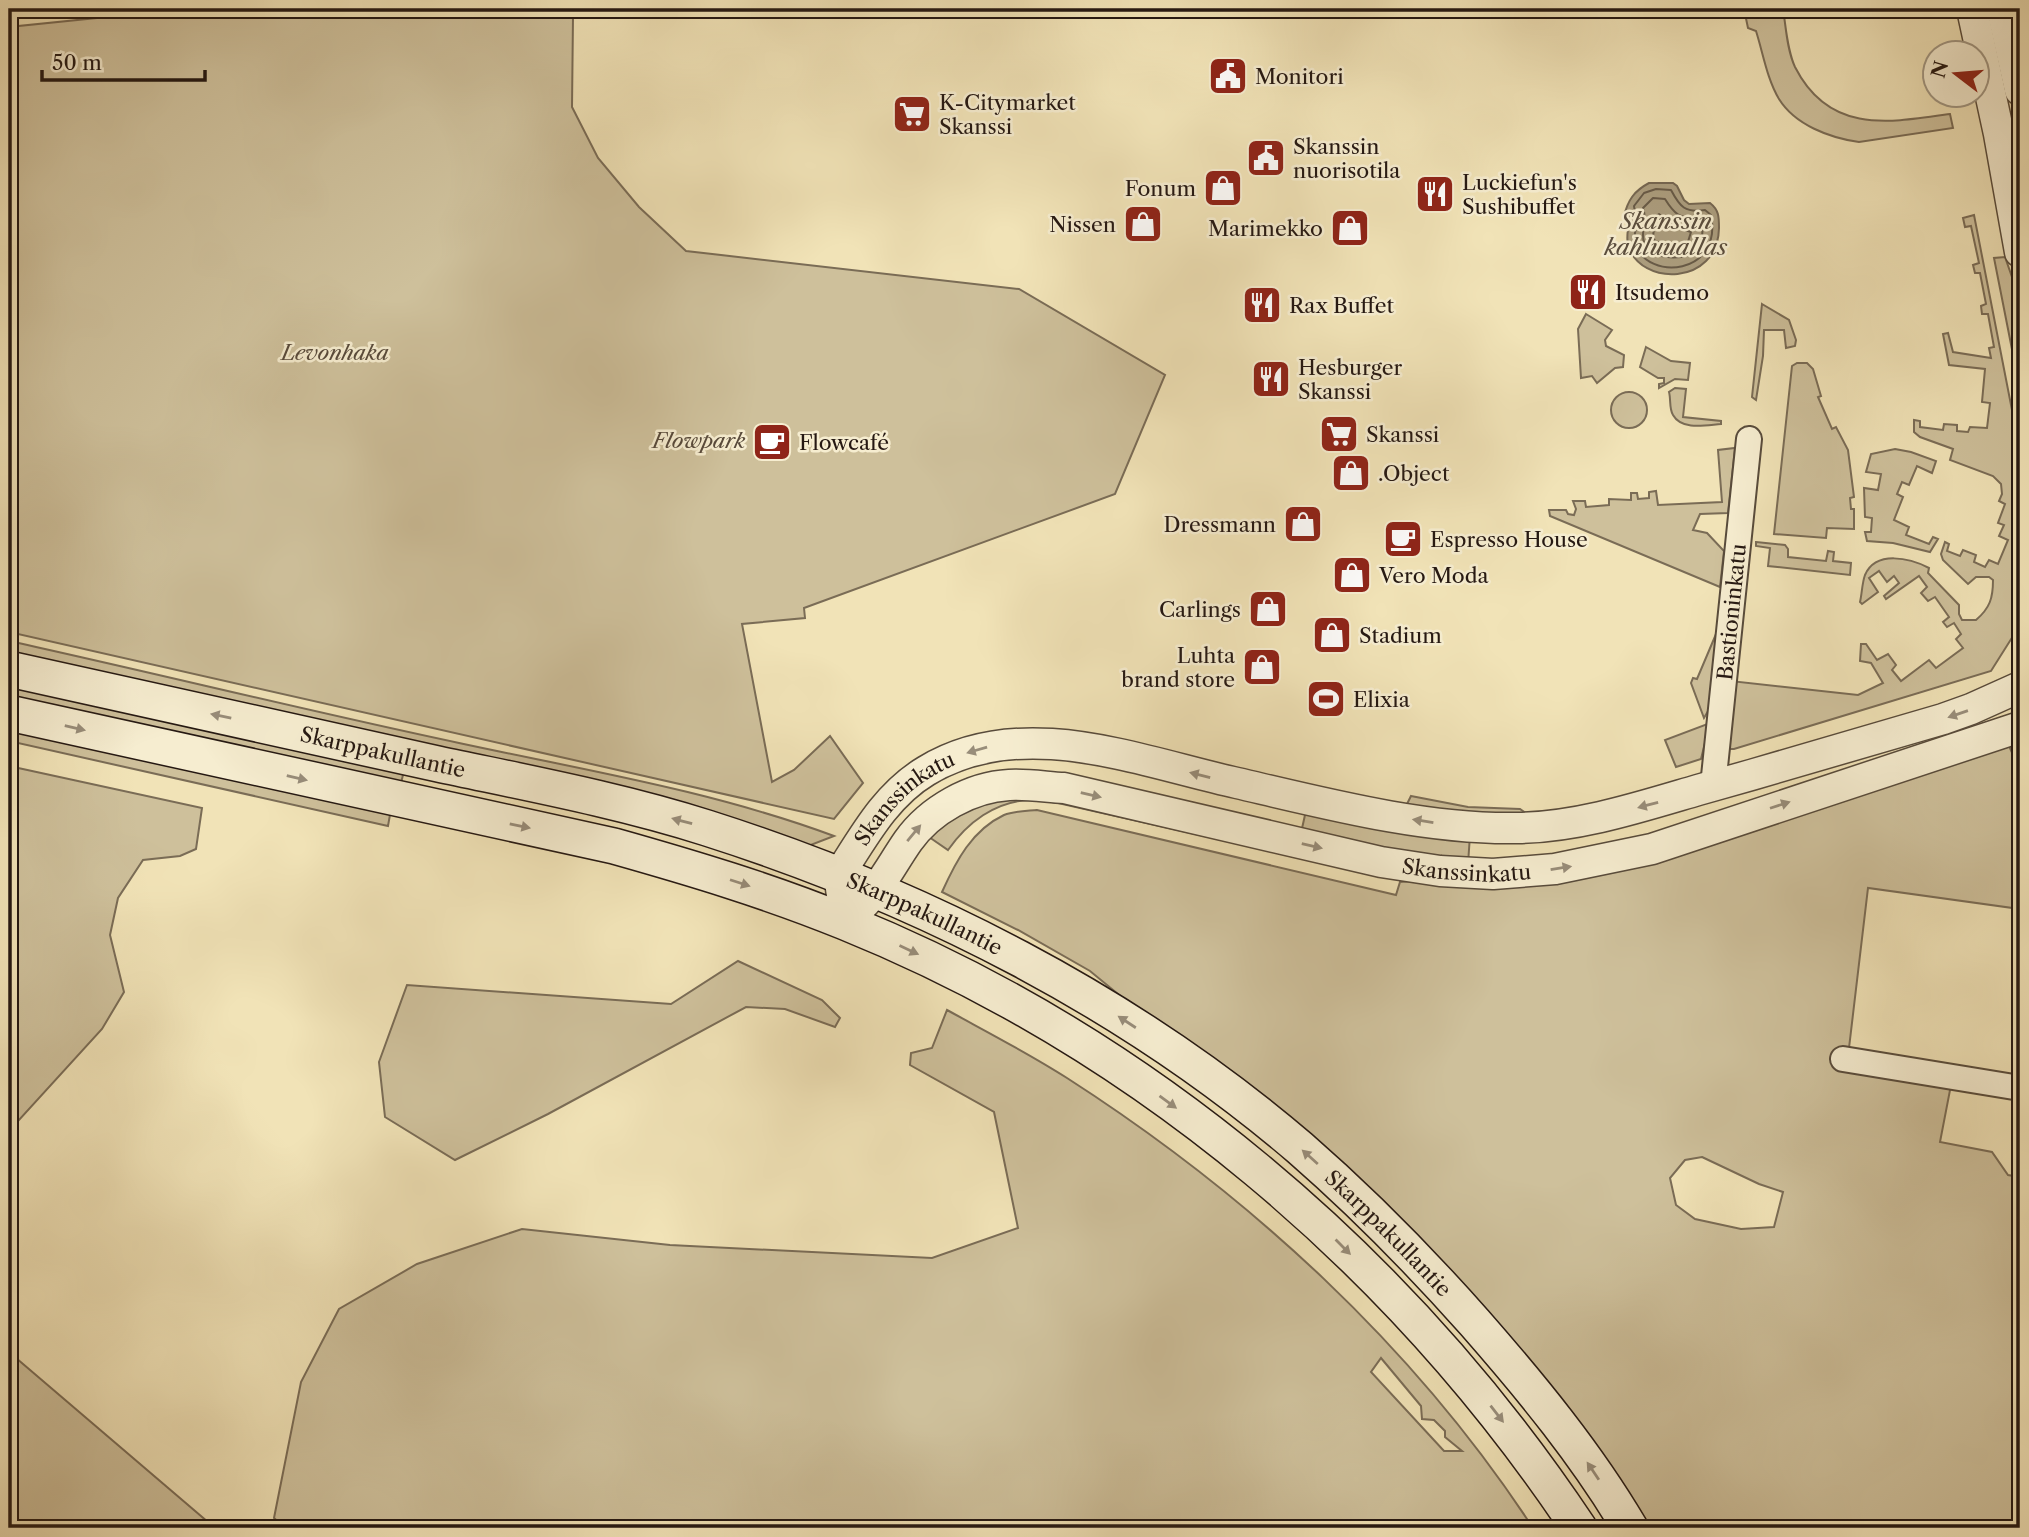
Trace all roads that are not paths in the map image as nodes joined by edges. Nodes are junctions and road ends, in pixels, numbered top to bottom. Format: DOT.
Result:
graph roads {
  1 [pos="1972,9"];
  2 [pos="2001,9"];
  3 [pos="1979,38"];
  4 [pos="1990,51"];
  5 [pos="2017,59"];
  6 [pos="1990,86"];
  7 [pos="2020,90"];
  8 [pos="1990,92"];
  9 [pos="2020,253"];
  10 [pos="1749,439"];
  11 [pos="9,669"];
  12 [pos="2020,687"];
  13 [pos="9,713"];
  14 [pos="2020,727"];
  15 [pos="1713,786"];
  16 [pos="839,875"];
  17 [pos="878,891"];
  18 [pos="846,922"];
  19 [pos="1843,1059"];
  20 [pos="2020,1087"];
  21 [pos="1579,1528"];
  22 [pos="1630,1528"];
  1 -- 3 [label="street"];
  2 -- 5 [label="street"];
  4 -- 5 [label="street"];
  5 -- 6 [label="street"];
  5 -- 7 [label="street"];
  8 -- 9 [label="street"];
  10 -- 15 [label="street, Bastioninkatu"];
  16 -- 11 [label="main road, Skarppakullantie, one-way"];
  12 -- 15 [label="street, Skanssinkatu, one-way"];
  13 -- 18 [label="main road, Skarppakullantie, one-way"];
  17 -- 14 [label="street, Skanssinkatu, one-way"];
  15 -- 16 [label="street, Skanssinkatu, one-way"];
  16 -- 17 [label="main road, Skarppakullantie"];
  16 -- 18 [label="street"];
  17 -- 18 [label="street, Skanssinkatu"];
  22 -- 17 [label="main road, Skarppakullantie, one-way"];
  18 -- 21 [label="main road, Skarppakullantie, one-way"];
  19 -- 20 [label="street"];
}
